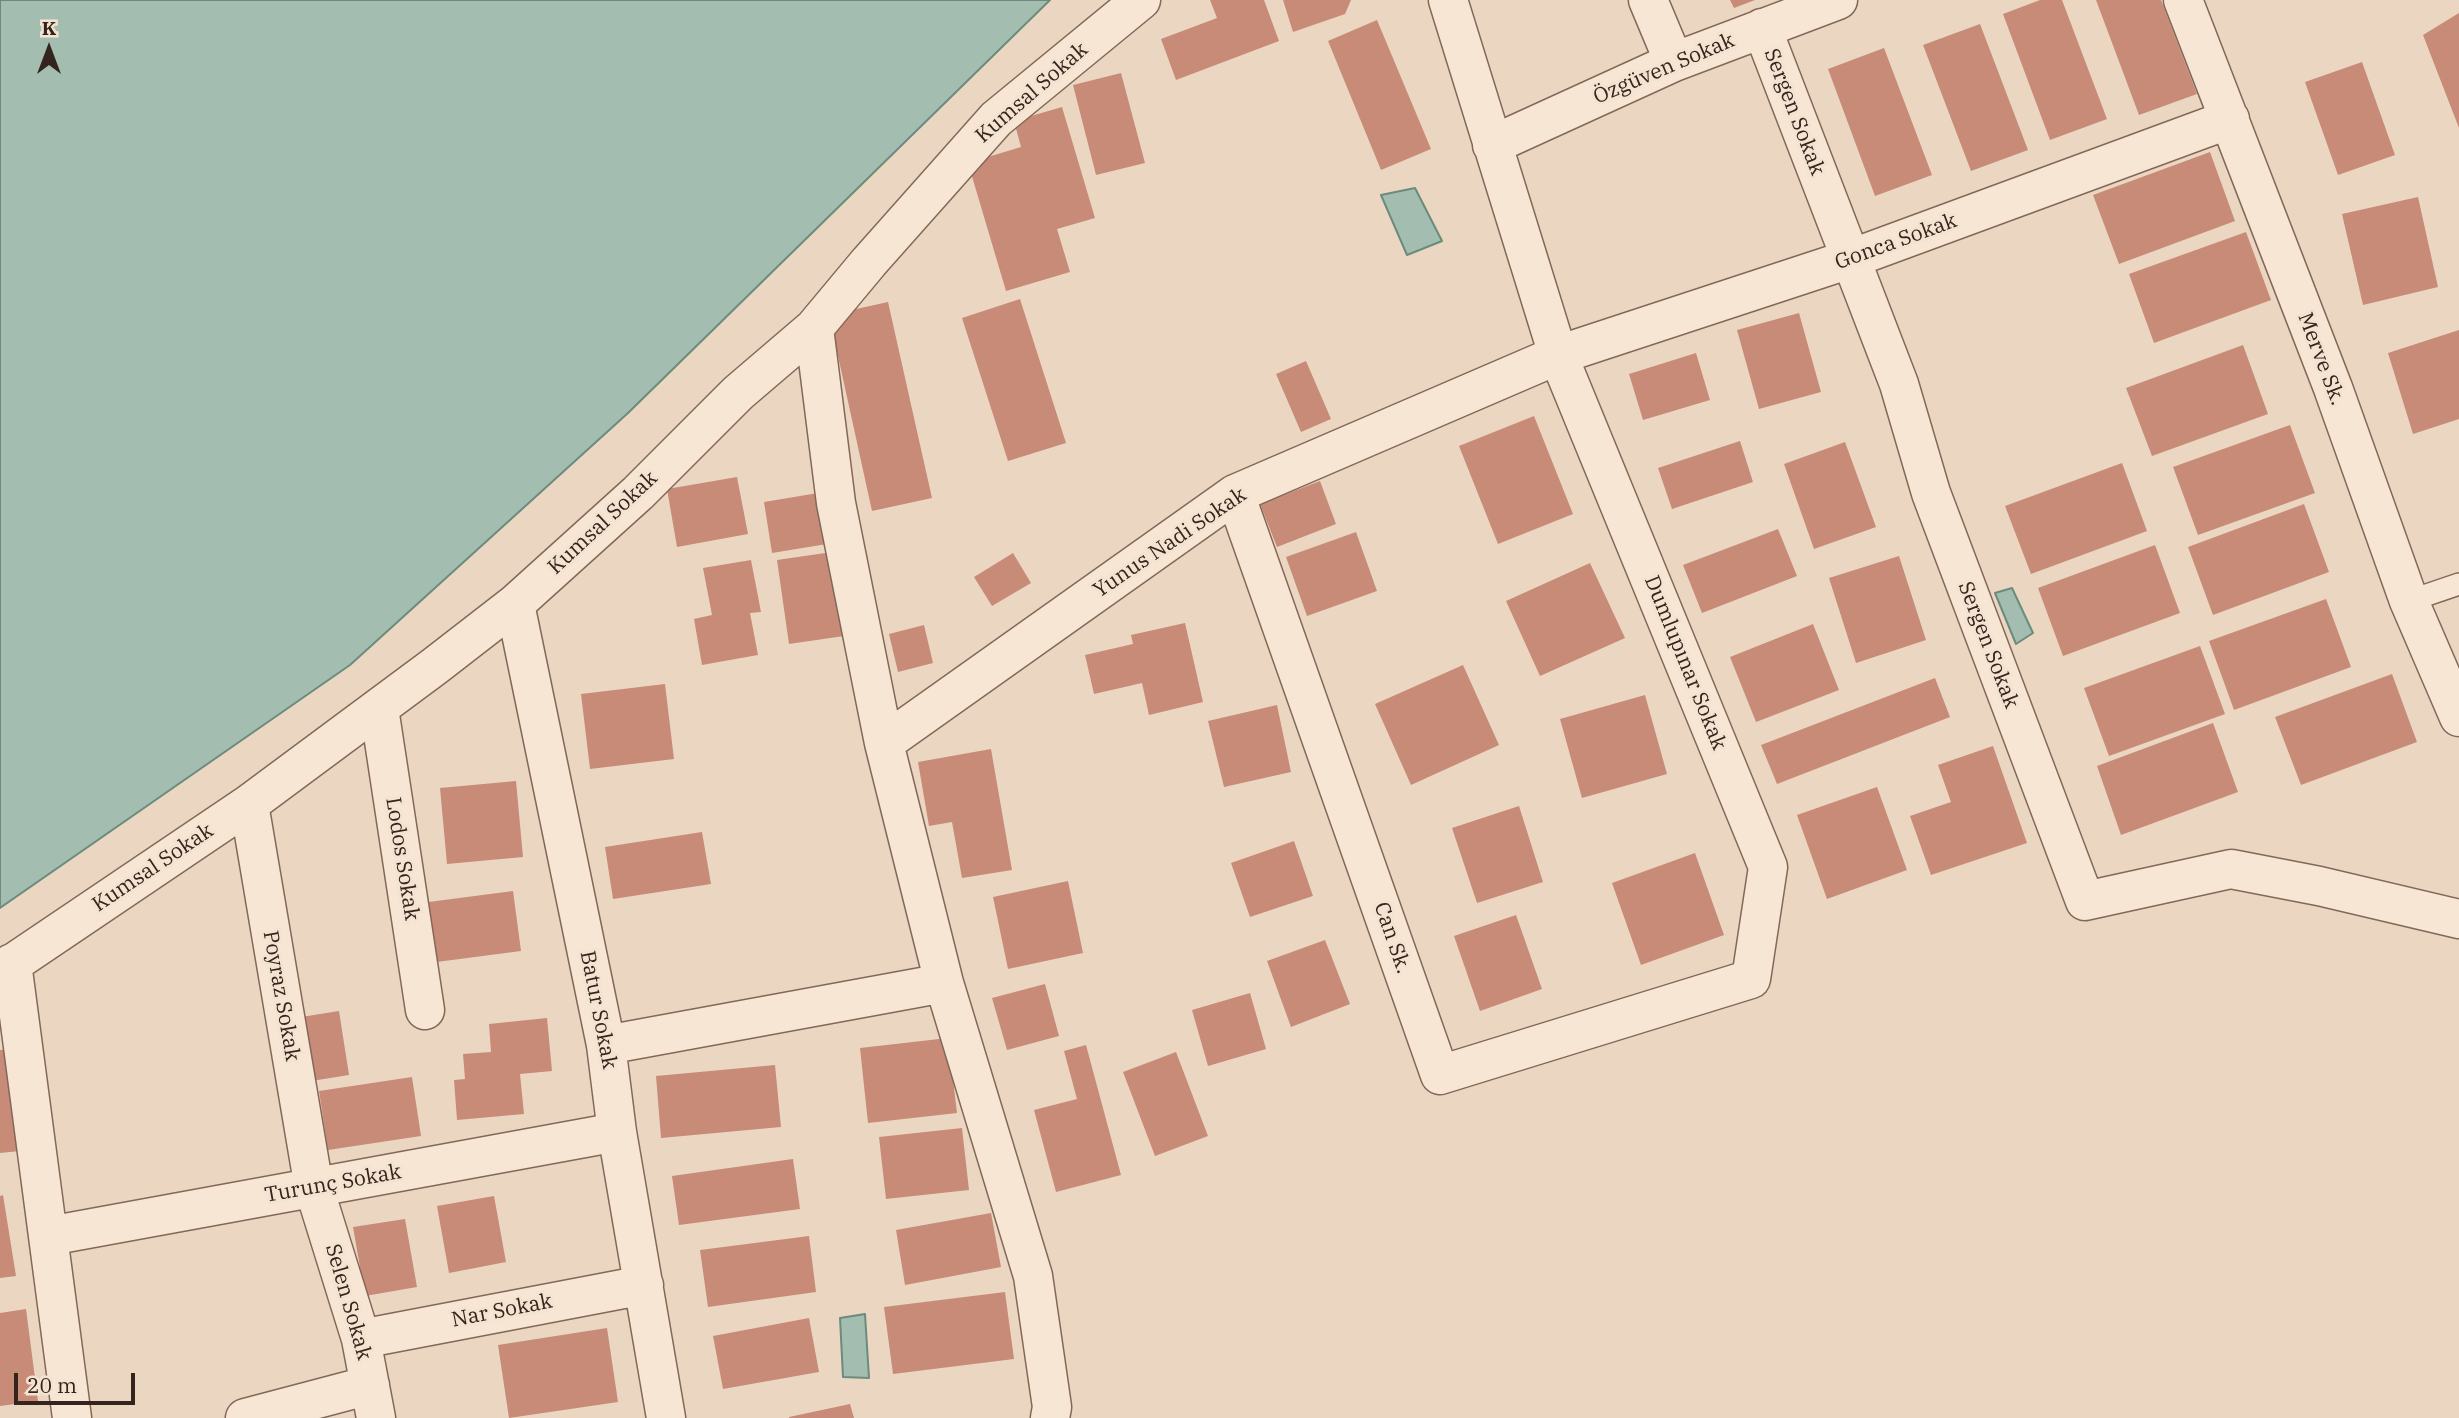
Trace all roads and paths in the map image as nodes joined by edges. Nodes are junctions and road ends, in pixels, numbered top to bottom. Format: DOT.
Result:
graph roads {
  1 [pos="1140,0"];
  2 [pos="1448,0"];
  3 [pos="1648,0"];
  4 [pos="1838,0"];
  5 [pos="2183,0"];
  6 [pos="1762,29"];
  7 [pos="1674,61"];
  8 [pos="2230,119"];
  9 [pos="1492,145"];
  10 [pos="1850,259"];
  11 [pos="814,328"];
  12 [pos="1558,355"];
  13 [pos="1235,494"];
  14 [pos="2459,584"];
  15 [pos="2409,601"];
  16 [pos="515,604"];
  17 [pos="379,708"];
  18 [pos="2459,717"];
  19 [pos="884,743"];
  20 [pos="249,803"];
  21 [pos="2459,919"];
  22 [pos="6,967"];
  23 [pos="1751,979"];
  24 [pos="944,983"];
  25 [pos="425,1010"];
  26 [pos="606,1045"];
  27 [pos="617,1132"];
  28 [pos="314,1188"];
  29 [pos="49,1236"];
  30 [pos="644,1285"];
  31 [pos="361,1339"];
  32 [pos="373,1402"];
  33 [pos="72,1418"];
  34 [pos="245,1418"];
  35 [pos="666,1418"];
  36 [pos="1050,1418"];
  1 -- 11 [label="street, Kumsal Sokak"];
  2 -- 9 [label="street, Dumlupınar Sokak"];
  3 -- 7 [label="street"];
  4 -- 6 [label="street, Özgüven Sokak"];
  5 -- 8 [label="street, Merve Sk."];
  6 -- 7 [label="street, Özgüven Sokak"];
  6 -- 10 [label="street, Sergen Sokak"];
  7 -- 9 [label="street, Özgüven Sokak"];
  8 -- 10 [label="street, Gonca Sokak"];
  8 -- 15 [label="street, Merve Sk."];
  9 -- 12 [label="street, Dumlupınar Sokak"];
  10 -- 12 [label="street, Gonca Sokak"];
  10 -- 21 [label="street, Sergen Sokak"];
  11 -- 16 [label="street, Kumsal Sokak"];
  11 -- 19 [label="street"];
  12 -- 13 [label="street, Yunus Nadi Sokak"];
  12 -- 23 [label="street, Dumlupınar Sokak"];
  13 -- 19 [label="street, Yunus Nadi Sokak"];
  13 -- 23 [label="street, Can Sk."];
  14 -- 15 [label="lane"];
  15 -- 18 [label="street, Merve Sk."];
  16 -- 17 [label="street, Kumsal Sokak"];
  16 -- 26 [label="street, Batur Sokak"];
  17 -- 20 [label="street, Kumsal Sokak"];
  17 -- 25 [label="street, Lodos Sokak"];
  19 -- 24 [label="street"];
  20 -- 22 [label="street, Kumsal Sokak"];
  20 -- 28 [label="street, Poyraz Sokak"];
  22 -- 29 [label="street"];
  24 -- 26 [label="street"];
  24 -- 36 [label="street"];
  26 -- 27 [label="street, Batur Sokak"];
  27 -- 28 [label="street, Turunç Sokak"];
  27 -- 30 [label="street, Batur Sokak"];
  28 -- 29 [label="street, Turunç Sokak"];
  28 -- 31 [label="street, Selen Sokak"];
  29 -- 33 [label="street"];
  30 -- 31 [label="street, Nar Sokak"];
  30 -- 35 [label="street, Batur Sokak"];
  31 -- 32 [label="street, Selen Sokak"];
  32 -- 34 [label="street"];
}
